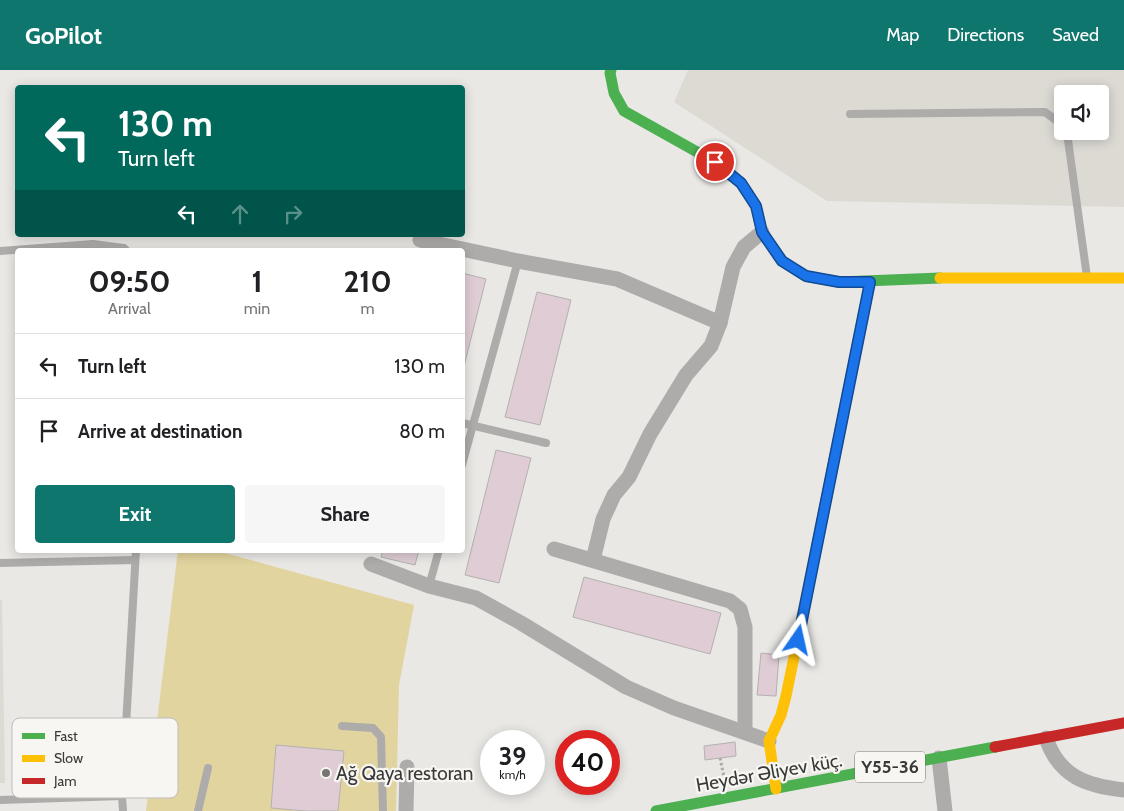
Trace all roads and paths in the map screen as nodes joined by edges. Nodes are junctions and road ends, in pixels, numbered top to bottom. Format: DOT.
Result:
graph roads {
  1 [pos="611,70"];
  2 [pos="850,114"];
  3 [pos="1054,119"];
  4 [pos="1068,140"];
  5 [pos="762,232"];
  6 [pos="420,240"];
  7 [pos="40,248"];
  8 [pos="124,248"];
  9 [pos="456,248"];
  10 [pos="15,250"];
  11 [pos="465,250"];
  12 [pos="0,251"];
  13 [pos="518,262"];
  14 [pos="1088,278"];
  15 [pos="1124,278"];
  16 [pos="870,282"];
  17 [pos="720,323"];
  18 [pos="465,424"];
  19 [pos="473,426"];
  20 [pos="546,443"];
  21 [pos="465,454"];
  22 [pos="554,549"];
  23 [pos="136,553"];
  24 [pos="438,553"];
  25 [pos="135,560"];
  26 [pos="593,560"];
  27 [pos="0,562"];
  28 [pos="371,564"];
  29 [pos="429,586"];
  30 [pos="126,718"];
  31 [pos="1124,723"];
  32 [pos="342,726"];
  33 [pos="745,732"];
  34 [pos="1046,738"];
  35 [pos="769,741"];
  36 [pos="939,758"];
  37 [pos="407,767"];
  38 [pos="208,768"];
  39 [pos="776,789"];
  40 [pos="1124,790"];
  41 [pos="61,798"];
  42 [pos="122,798"];
  43 [pos="0,800"];
  44 [pos="122,811"];
  45 [pos="198,811"];
  46 [pos="383,811"];
  47 [pos="406,811"];
  48 [pos="656,811"];
  49 [pos="945,811"];
  1 -- 5 [label="main road"];
  2 -- 3 [label="lane"];
  4 -- 14 [label="lane"];
  5 -- 16 [label="main road"];
  5 -- 17 [label="street"];
  6 -- 9 [label="street"];
  7 -- 8 [label="lane"];
  10 -- 12 [label="lane"];
  11 -- 13 [label="street"];
  13 -- 17 [label="street"];
  13 -- 19 [label="lane"];
  14 -- 15 [label="main road"];
  14 -- 16 [label="main road"];
  16 -- 35 [label="main road"];
  17 -- 26 [label="street"];
  18 -- 19 [label="lane"];
  19 -- 20 [label="lane"];
  19 -- 21 [label="lane"];
  22 -- 26 [label="street"];
  23 -- 25 [label="lane"];
  24 -- 29 [label="lane"];
  25 -- 27 [label="lane"];
  25 -- 30 [label="lane"];
  26 -- 33 [label="street"];
  28 -- 29 [label="street"];
  29 -- 33 [label="street"];
  31 -- 34 [label="main road, Heydər Əliyev küç. / Y55-36"];
  32 -- 46 [label="lane"];
  33 -- 35 [label="street"];
  34 -- 36 [label="main road, Heydər Əliyev küç. / Y55-36"];
  34 -- 40 [label="street"];
  35 -- 39 [label="main road"];
  36 -- 39 [label="main road, Heydər Əliyev küç. / Y55-36"];
  36 -- 49 [label="street"];
  37 -- 47 [label="street"];
  38 -- 45 [label="lane"];
  39 -- 48 [label="main road, Heydər Əliyev küç. / Y55-36"];
  41 -- 43 [label="lane"];
  42 -- 44 [label="lane"];
}
